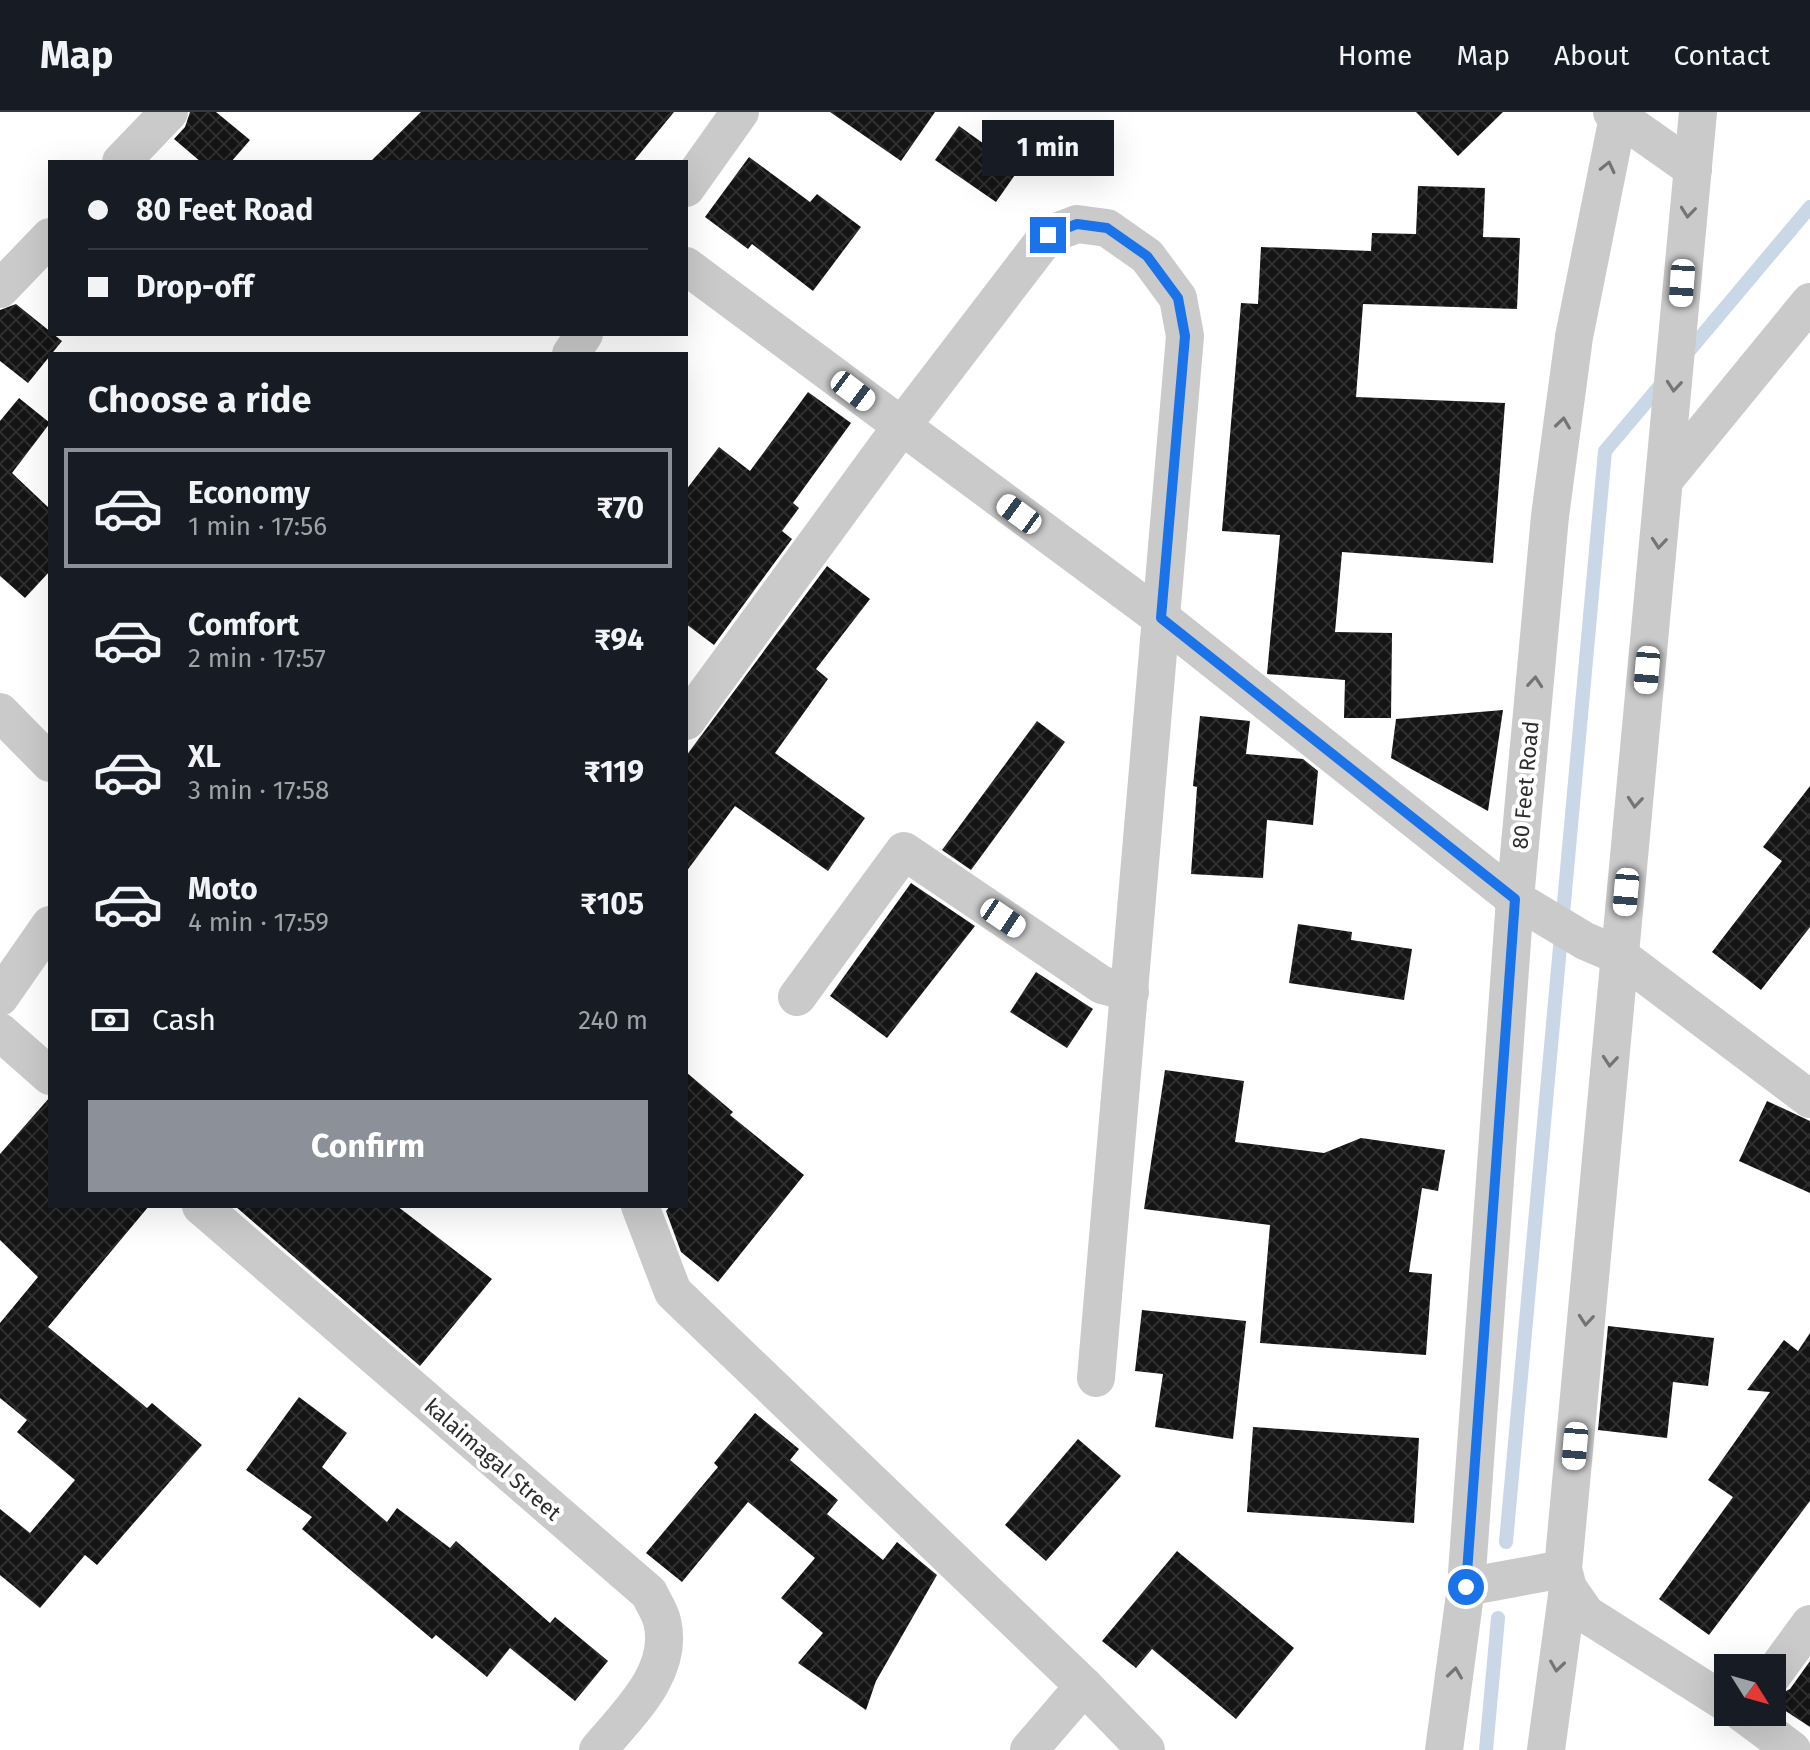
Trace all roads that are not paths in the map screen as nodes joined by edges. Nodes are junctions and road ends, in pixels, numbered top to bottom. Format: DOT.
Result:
graph roads {
  1 [pos="169,112"];
  2 [pos="740,112"];
  3 [pos="1698,112"];
  4 [pos="1617,114"];
  5 [pos="123,160"];
  6 [pos="1693,169"];
  7 [pos="688,185"];
  8 [pos="48,239"];
  9 [pos="688,267"];
  10 [pos="0,289"];
  11 [pos="1810,302"];
  12 [pos="901,427"];
  13 [pos="1665,479"];
  14 [pos="1161,618"];
  15 [pos="688,718"];
  16 [pos="3,723"];
  17 [pos="48,761"];
  18 [pos="1524,906"];
  19 [pos="48,928"];
  20 [pos="1620,956"];
  21 [pos="1130,992"];
  22 [pos="0,997"];
  23 [pos="797,997"];
  24 [pos="0,1032"];
  25 [pos="48,1074"];
  26 [pos="1810,1099"];
  27 [pos="203,1208"];
  28 [pos="641,1208"];
  29 [pos="1096,1378"];
  30 [pos="1561,1576"];
  31 [pos="1484,1583"];
  32 [pos="1810,1624"];
  33 [pos="1786,1657"];
  34 [pos="1084,1686"];
  35 [pos="1714,1694"];
  36 [pos="1761,1726"];
  37 [pos="598,1750"];
  38 [pos="1029,1750"];
  39 [pos="1146,1750"];
  40 [pos="1444,1750"];
  41 [pos="1546,1750"];
  42 [pos="1792,1750"];
  1 -- 5 [label="street"];
  2 -- 7 [label="street"];
  3 -- 6 [label="street"];
  4 -- 6 [label="street"];
  18 -- 4 [label="street, 80 Feet Road, one-way"];
  6 -- 13 [label="street, one-way"];
  8 -- 10 [label="street"];
  9 -- 12 [label="street"];
  11 -- 13 [label="street"];
  12 -- 14 [label="street"];
  12 -- 14 [label="street"];
  12 -- 15 [label="street"];
  13 -- 20 [label="street, one-way"];
  14 -- 18 [label="street"];
  14 -- 21 [label="street"];
  16 -- 17 [label="street"];
  18 -- 20 [label="street"];
  18 -- 31 [label="street, 80 Feet Road"];
  19 -- 22 [label="street"];
  20 -- 26 [label="street"];
  20 -- 30 [label="street, one-way"];
  21 -- 23 [label="street"];
  21 -- 29 [label="street"];
  24 -- 25 [label="street"];
  27 -- 37 [label="street, kalaimagal Street"];
  28 -- 34 [label="street"];
  30 -- 31 [label="street"];
  30 -- 35 [label="street"];
  30 -- 41 [label="street, one-way"];
  40 -- 31 [label="street, 80 Feet Road, one-way"];
  32 -- 33 [label="street"];
  34 -- 38 [label="street"];
  34 -- 39 [label="street"];
  36 -- 42 [label="street"];
}
